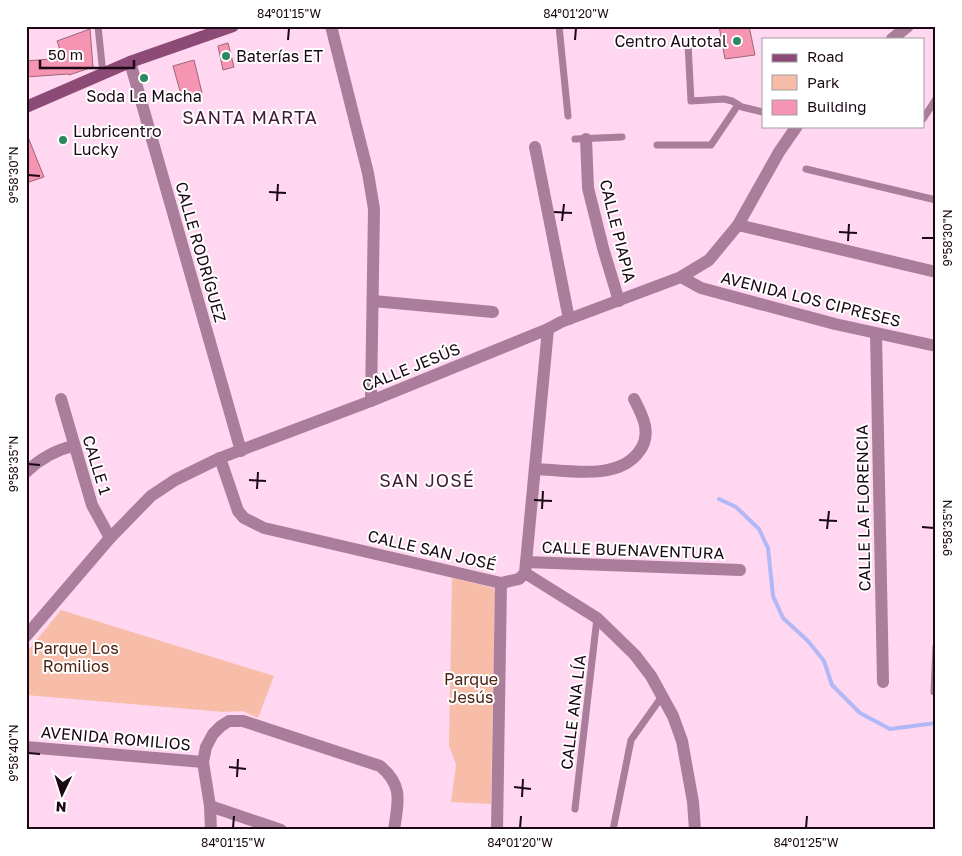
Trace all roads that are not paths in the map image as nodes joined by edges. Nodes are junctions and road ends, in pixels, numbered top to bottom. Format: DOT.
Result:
graph roads {
  1 [pos="98,26"];
  2 [pos="232,26"];
  3 [pos="331,26"];
  4 [pos="559,26"];
  5 [pos="908,26"];
  6 [pos="217,29"];
  7 [pos="893,38"];
  8 [pos="688,44"];
  9 [pos="130,62"];
  10 [pos="103,74"];
  11 [pos="936,99"];
  12 [pos="738,105"];
  13 [pos="26,107"];
  14 [pos="762,112"];
  15 [pos="568,116"];
  16 [pos="924,117"];
  17 [pos="796,128"];
  18 [pos="622,138"];
  19 [pos="581,139"];
  20 [pos="657,145"];
  21 [pos="535,147"];
  22 [pos="806,169"];
  23 [pos="936,200"];
  24 [pos="738,225"];
  25 [pos="936,272"];
  26 [pos="681,277"];
  27 [pos="373,301"];
  28 [pos="619,301"];
  29 [pos="493,312"];
  30 [pos="569,319"];
  31 [pos="548,329"];
  32 [pos="876,334"];
  33 [pos="936,346"];
  34 [pos="61,399"];
  35 [pos="634,399"];
  36 [pos="371,401"];
  37 [pos="73,446"];
  38 [pos="241,451"];
  39 [pos="220,458"];
  40 [pos="535,469"];
  41 [pos="26,472"];
  42 [pos="110,538"];
  43 [pos="525,568"];
  44 [pos="740,570"];
  45 [pos="501,583"];
  46 [pos="597,618"];
  47 [pos="26,636"];
  48 [pos="936,646"];
  49 [pos="883,682"];
  50 [pos="934,692"];
  51 [pos="663,695"];
  52 [pos="26,747"];
  53 [pos="202,762"];
  54 [pos="210,806"];
  55 [pos="576,808"];
  56 [pos="212,830"];
  57 [pos="281,830"];
  58 [pos="394,830"];
  59 [pos="497,830"];
  60 [pos="612,830"];
  61 [pos="695,830"];
  1 -- 10 [label="lane"];
  2 -- 6 [label="main road"];
  3 -- 27 [label="street"];
  4 -- 15 [label="lane"];
  5 -- 7 [label="street"];
  6 -- 9 [label="main road"];
  8 -- 12 [label="lane"];
  9 -- 10 [label="main road"];
  9 -- 38 [label="street, CALLE RODRÍGUEZ"];
  10 -- 13 [label="main road"];
  11 -- 16 [label="lane"];
  12 -- 14 [label="lane"];
  12 -- 20 [label="lane"];
  17 -- 24 [label="street, CALLE JESÚS"];
  18 -- 19 [label="lane"];
  19 -- 28 [label="street, CALLE PIAPIA"];
  21 -- 30 [label="street"];
  22 -- 23 [label="lane"];
  24 -- 25 [label="street"];
  24 -- 26 [label="street, CALLE JESÚS"];
  26 -- 28 [label="street, CALLE JESÚS"];
  26 -- 32 [label="street, AVENIDA LOS CIPRESES"];
  27 -- 29 [label="street"];
  27 -- 36 [label="street"];
  28 -- 30 [label="street, CALLE JESÚS"];
  30 -- 31 [label="street, CALLE JESÚS"];
  31 -- 36 [label="street, CALLE JESÚS"];
  31 -- 40 [label="street"];
  32 -- 33 [label="street, AVENIDA LOS CIPRESES"];
  32 -- 49 [label="street, CALLE LA FLORENCIA"];
  34 -- 37 [label="street, CALLE 1"];
  35 -- 40 [label="street"];
  36 -- 38 [label="street, CALLE JESÚS"];
  37 -- 41 [label="street"];
  37 -- 42 [label="street, CALLE 1"];
  38 -- 39 [label="street, CALLE JESÚS"];
  39 -- 42 [label="street, CALLE JESÚS"];
  39 -- 45 [label="street, CALLE SAN JOSÉ"];
  40 -- 43 [label="street"];
  42 -- 47 [label="street, CALLE JESÚS"];
  43 -- 44 [label="street, CALLE BUENAVENTURA"];
  43 -- 45 [label="street, CALLE SAN JOSÉ"];
  43 -- 46 [label="street"];
  45 -- 59 [label="street"];
  46 -- 51 [label="street"];
  46 -- 55 [label="lane, CALLE ANA LÍA"];
  48 -- 50 [label="lane"];
  51 -- 60 [label="lane"];
  51 -- 61 [label="street"];
  52 -- 53 [label="street, AVENIDA ROMILIOS"];
  53 -- 54 [label="street"];
  53 -- 58 [label="street"];
  54 -- 56 [label="street"];
  54 -- 57 [label="street"];
}
